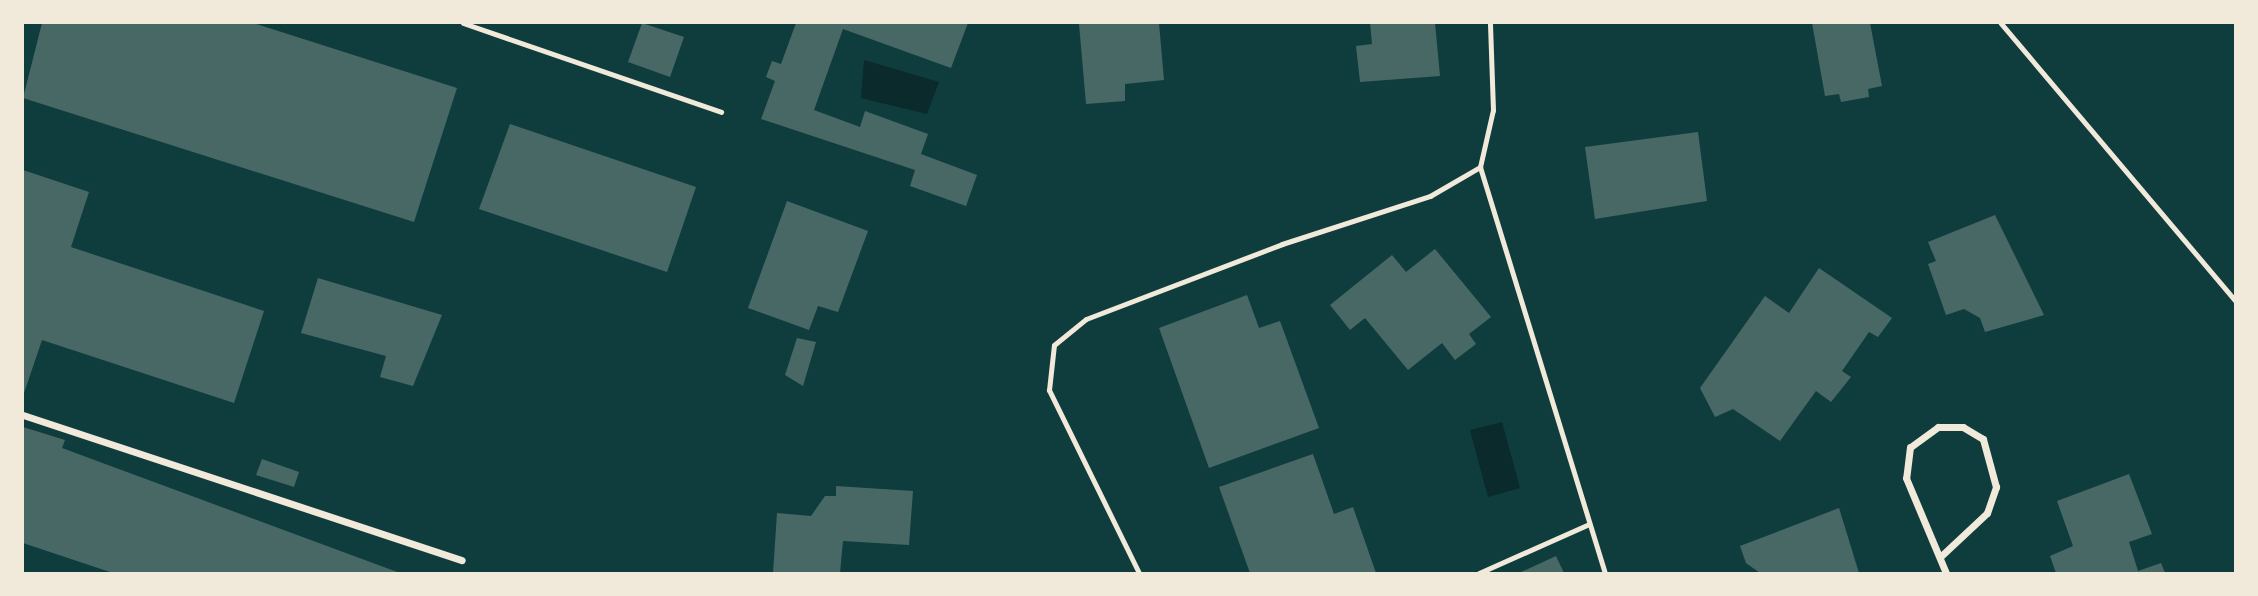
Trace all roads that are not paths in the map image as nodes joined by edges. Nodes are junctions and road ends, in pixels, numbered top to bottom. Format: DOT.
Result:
graph roads {
  1 [pos="463,23"];
  2 [pos="1490,23"];
  3 [pos="721,113"];
  4 [pos="1480,167"];
  5 [pos="23,415"];
  6 [pos="1589,524"];
  7 [pos="1940,557"];
  8 [pos="463,560"];
  9 [pos="1139,573"];
  10 [pos="1479,573"];
  11 [pos="1605,573"];
  12 [pos="1946,573"];
  1 -- 3 [label="lane"];
  2 -- 4 [label="lane"];
  4 -- 6 [label="lane"];
  4 -- 9 [label="lane"];
  5 -- 8 [label="street"];
  6 -- 10 [label="lane"];
  6 -- 11 [label="lane"];
  7 -- 7 [label="street"];
  7 -- 12 [label="street"];
}
